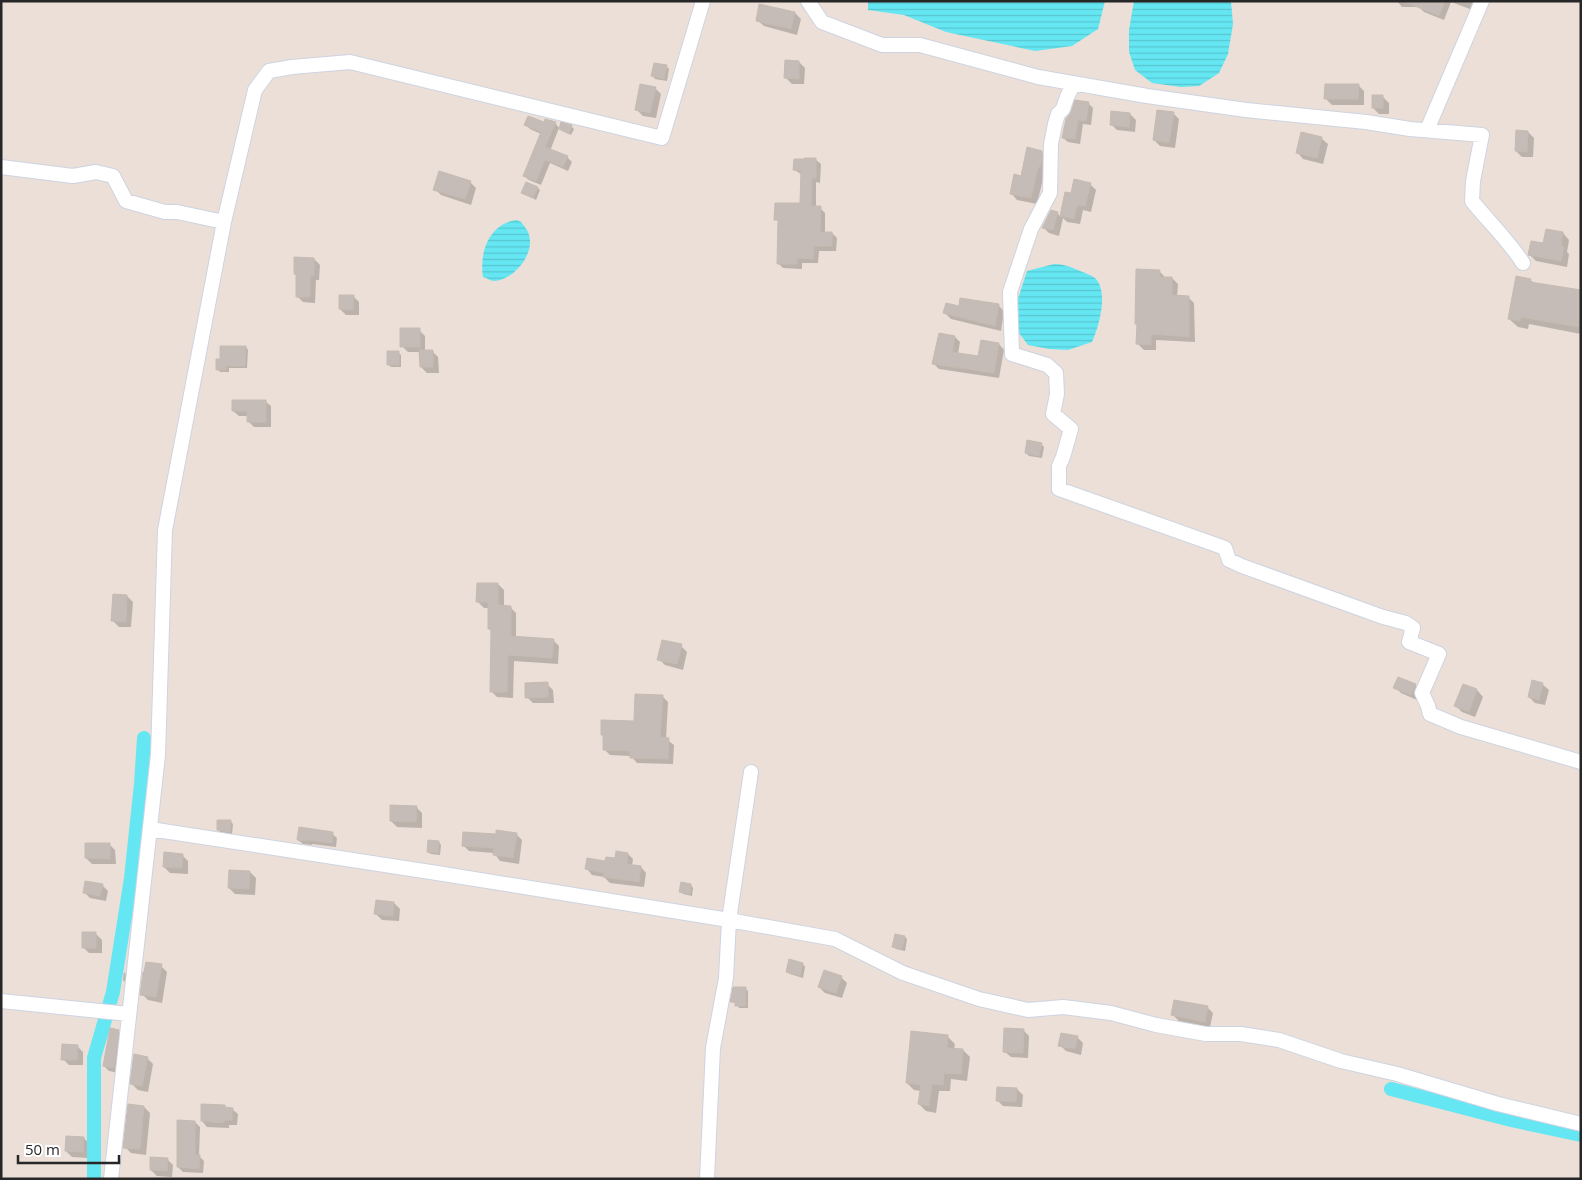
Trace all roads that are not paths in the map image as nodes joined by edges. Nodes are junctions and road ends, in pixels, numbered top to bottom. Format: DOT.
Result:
graph roads {
  1 [pos="703,1"];
  2 [pos="808,1"];
  3 [pos="1482,1"];
  4 [pos="1074,84"];
  5 [pos="1427,130"];
  6 [pos="1,167"];
  7 [pos="224,222"];
  8 [pos="1523,263"];
  9 [pos="1581,762"];
  10 [pos="750,772"];
  11 [pos="150,829"];
  12 [pos="730,920"];
  13 [pos="1,1001"];
  14 [pos="123,1013"];
  15 [pos="1581,1124"];
  16 [pos="111,1179"];
  17 [pos="707,1179"];
  1 -- 7 [label="street"];
  2 -- 4 [label="street"];
  3 -- 5 [label="street"];
  4 -- 5 [label="street"];
  4 -- 9 [label="street"];
  5 -- 8 [label="street"];
  6 -- 7 [label="street"];
  7 -- 11 [label="street"];
  10 -- 12 [label="street"];
  11 -- 12 [label="street"];
  11 -- 14 [label="street"];
  12 -- 15 [label="street"];
  12 -- 17 [label="street"];
  13 -- 14 [label="street"];
  14 -- 16 [label="street"];
}
